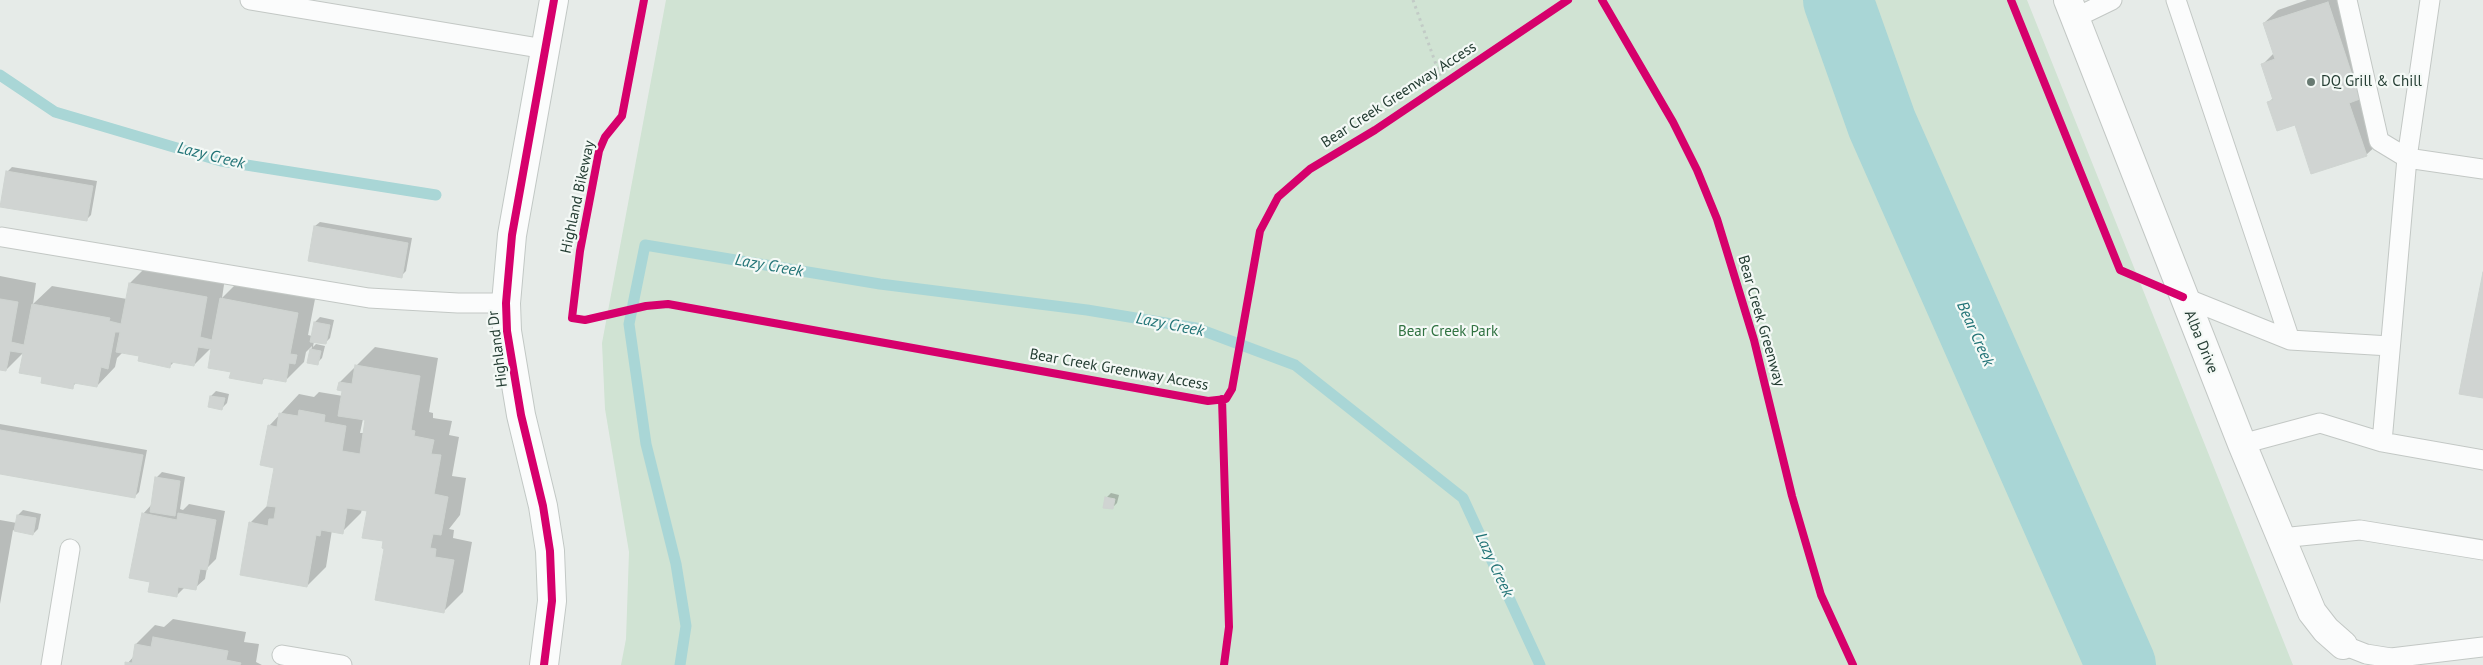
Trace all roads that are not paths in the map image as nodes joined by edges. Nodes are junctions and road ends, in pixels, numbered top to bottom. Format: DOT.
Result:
graph roads {
  1 [pos="250,0"];
  2 [pos="554,0"];
  3 [pos="2112,0"];
  4 [pos="2176,0"];
  5 [pos="2347,0"];
  6 [pos="2430,0"];
  7 [pos="2072,9"];
  8 [pos="545,49"];
  9 [pos="2407,158"];
  10 [pos="2483,169"];
  11 [pos="2,237"];
  12 [pos="2183,297"];
  13 [pos="506,302"];
  14 [pos="2290,340"];
  15 [pos="2390,346"];
  16 [pos="2382,442"];
  17 [pos="2242,444"];
  18 [pos="2483,460"];
  19 [pos="2281,538"];
  20 [pos="70,549"];
  21 [pos="2483,550"];
  22 [pos="2343,645"];
  23 [pos="2483,647"];
  24 [pos="282,655"];
  25 [pos="51,665"];
  26 [pos="342,665"];
  27 [pos="544,665"];
  1 -- 8 [label="lane"];
  2 -- 8 [label="street, Highland Dr"];
  3 -- 7 [label="lane"];
  4 -- 14 [label="lane"];
  5 -- 9 [label="lane"];
  6 -- 9 [label="lane"];
  7 -- 12 [label="street, Alba Drive"];
  8 -- 13 [label="street, Highland Dr"];
  9 -- 10 [label="lane"];
  9 -- 15 [label="lane"];
  11 -- 13 [label="lane"];
  12 -- 14 [label="lane"];
  12 -- 17 [label="street, Alba Drive"];
  13 -- 27 [label="street, Highland Dr"];
  14 -- 15 [label="lane"];
  15 -- 16 [label="lane"];
  16 -- 17 [label="lane"];
  16 -- 18 [label="lane"];
  17 -- 19 [label="street, Alba Drive"];
  19 -- 21 [label="lane"];
  19 -- 22 [label="street, Alba Drive"];
  20 -- 25 [label="lane"];
  22 -- 23 [label="lane"];
  24 -- 26 [label="lane"];
}
